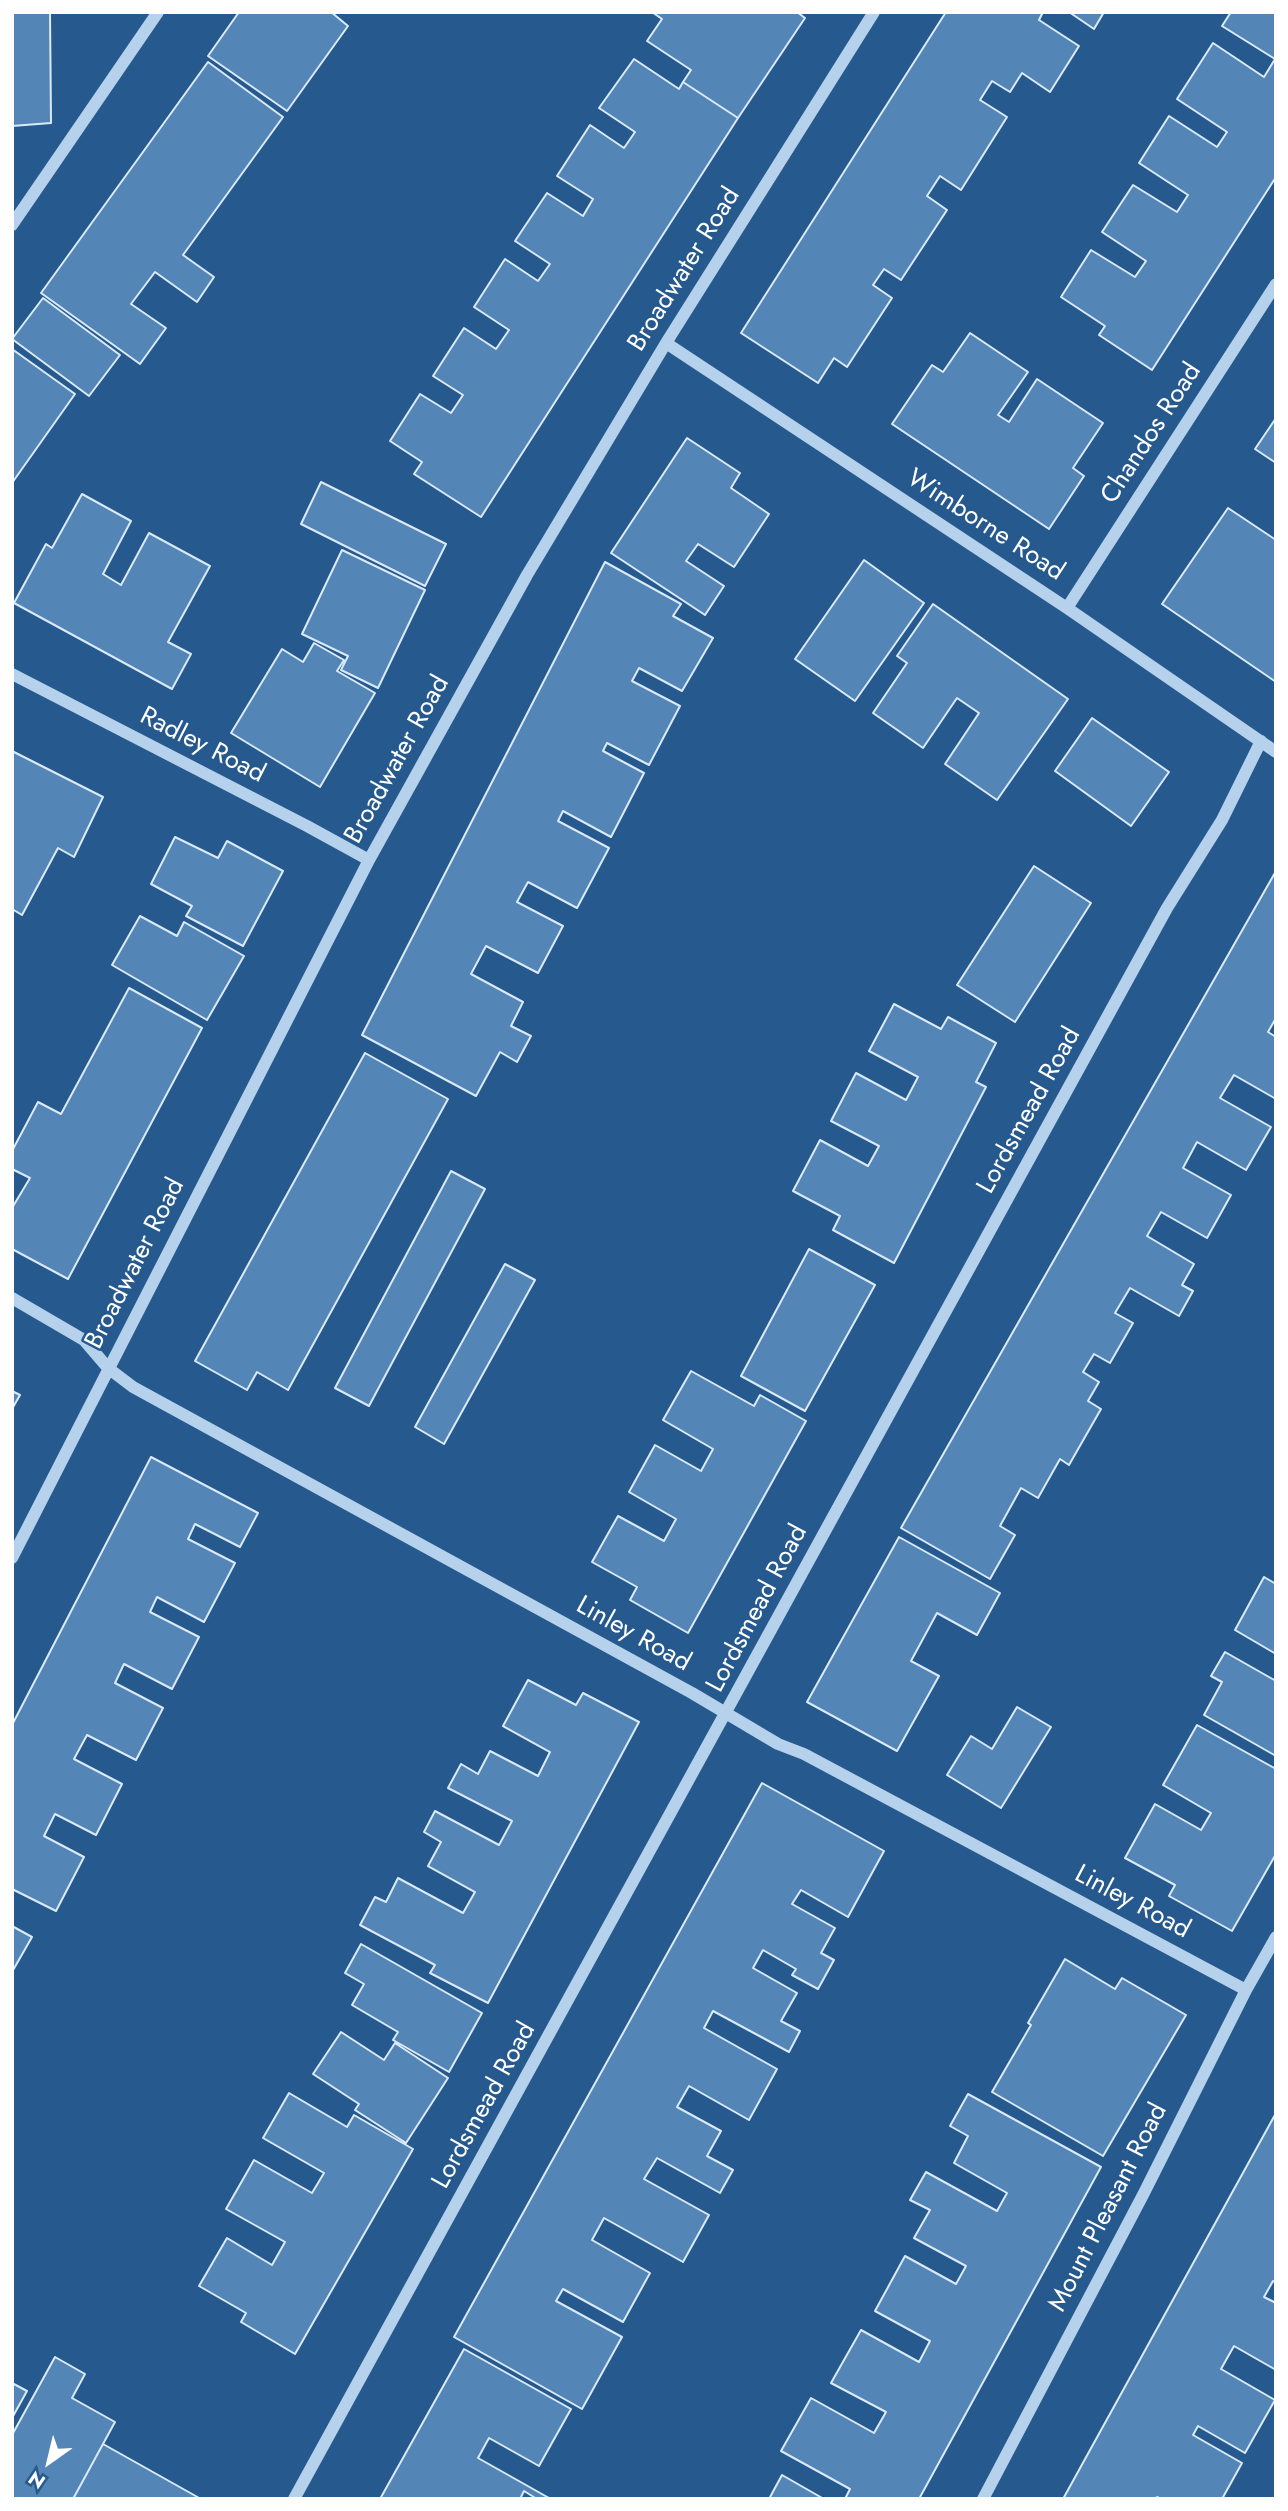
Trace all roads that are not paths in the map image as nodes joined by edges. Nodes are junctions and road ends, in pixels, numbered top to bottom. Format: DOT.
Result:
graph roads {
  1 [pos="158,12"];
  2 [pos="874,12"];
  3 [pos="12,225"];
  4 [pos="1276,284"];
  5 [pos="666,343"];
  6 [pos="1067,608"];
  7 [pos="12,674"];
  8 [pos="1261,741"];
  9 [pos="1276,752"];
  10 [pos="369,860"];
  11 [pos="12,1298"];
  12 [pos="108,1368"];
  13 [pos="12,1558"];
  14 [pos="727,1714"];
  15 [pos="1276,1937"];
  16 [pos="1246,1990"];
  17 [pos="295,2499"];
  18 [pos="983,2499"];
  1 -- 3 [label="street"];
  2 -- 5 [label="street, Broadwater Road"];
  4 -- 6 [label="street, Chandos Road"];
  5 -- 6 [label="street, Wimborne Road"];
  5 -- 10 [label="street, Broadwater Road"];
  6 -- 8 [label="street, Wimborne Road"];
  7 -- 10 [label="street, Radley Road"];
  8 -- 9 [label="street, Wimborne Road"];
  8 -- 14 [label="street, Lordsmead Road"];
  10 -- 12 [label="street, Broadwater Road"];
  11 -- 12 [label="street, Linley Road"];
  12 -- 13 [label="street, Broadwater Road"];
  12 -- 14 [label="street, Linley Road"];
  14 -- 16 [label="street, Linley Road"];
  14 -- 17 [label="street, Lordsmead Road"];
  15 -- 16 [label="street, Mount Pleasant Road"];
  16 -- 18 [label="street, Mount Pleasant Road"];
}
